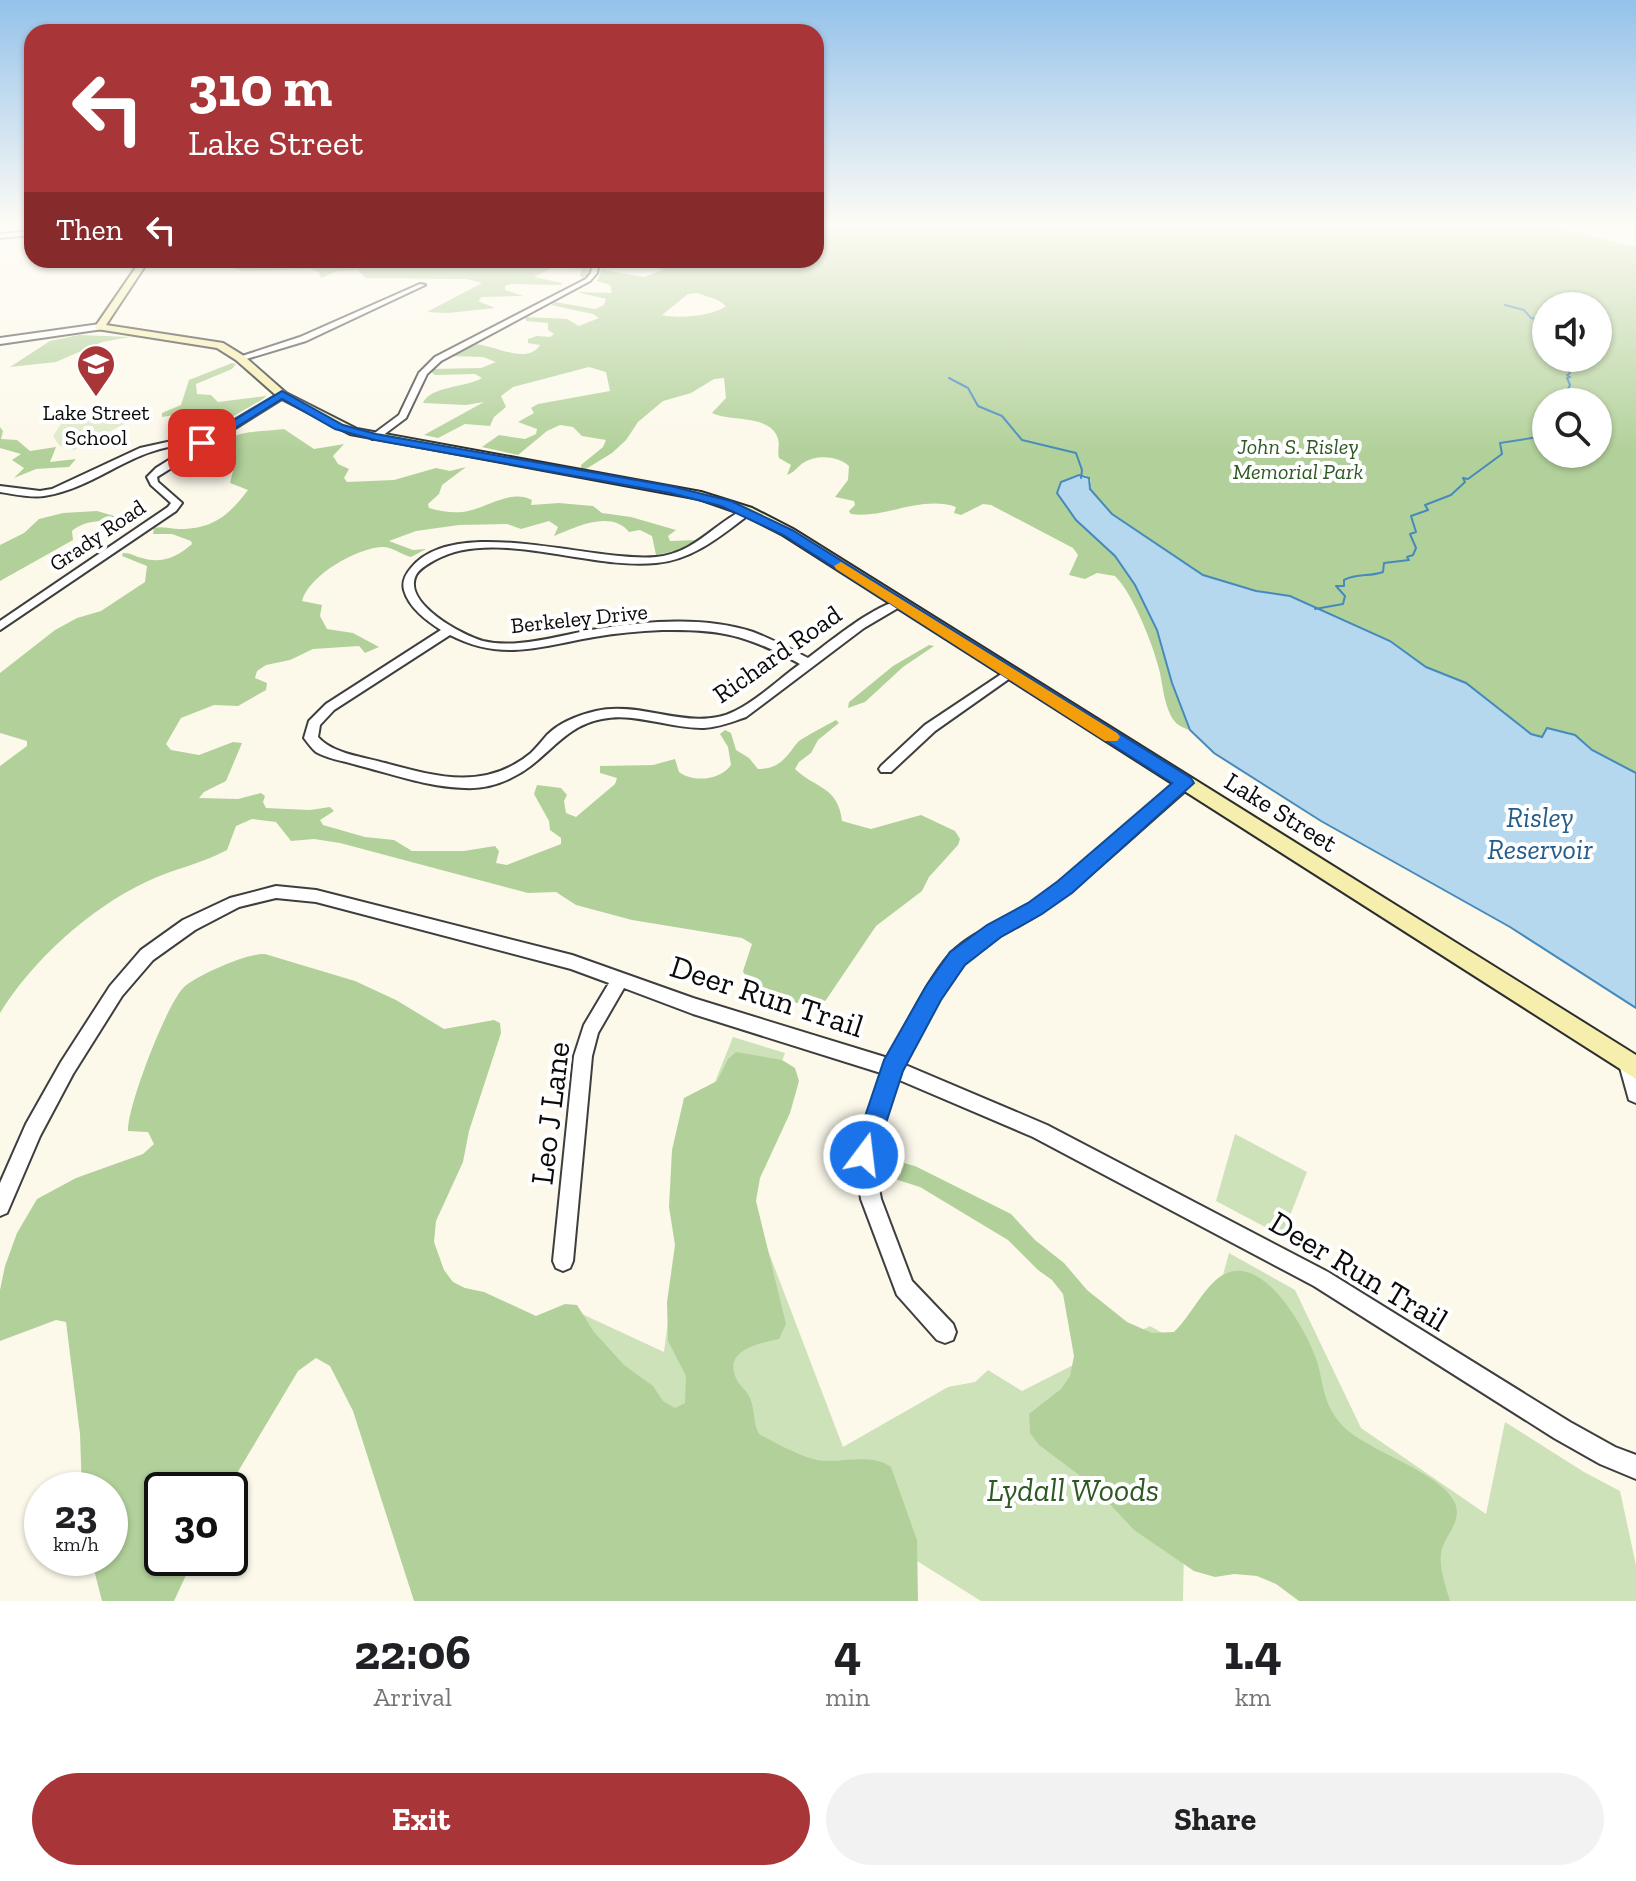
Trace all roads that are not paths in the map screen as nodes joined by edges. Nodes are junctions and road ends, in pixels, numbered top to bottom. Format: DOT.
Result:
graph roads {
  1 [pos="117,302"];
  2 [pos="385,302"];
  3 [pos="547,302"];
  4 [pos="100,327"];
  5 [pos="0,341"];
  6 [pos="240,358"];
  7 [pos="282,395"];
  8 [pos="375,437"];
  9 [pos="202,443"];
  10 [pos="0,489"];
  11 [pos="747,511"];
  12 [pos="899,603"];
  13 [pos="0,626"];
  14 [pos="448,631"];
  15 [pos="807,663"];
  16 [pos="1009,673"];
  17 [pos="886,769"];
  18 [pos="1185,783"];
  19 [pos="620,979"];
  20 [pos="1632,1066"];
  21 [pos="892,1068"];
  22 [pos="1636,1093"];
  23 [pos="0,1206"];
  24 [pos="563,1261"];
  25 [pos="945,1332"];
  26 [pos="1636,1467"];
  1 -- 4 [label="main road"];
  2 -- 6 [label="street"];
  3 -- 8 [label="street"];
  4 -- 5 [label="street, Lake Street"];
  4 -- 6 [label="main road, Lake Street"];
  6 -- 7 [label="main road, Lake Street"];
  7 -- 8 [label="main road, Lake Street"];
  7 -- 9 [label="street, Grady Road"];
  8 -- 11 [label="main road, Lake Street"];
  9 -- 10 [label="street"];
  9 -- 13 [label="street, Grady Road"];
  11 -- 12 [label="main road, Lake Street"];
  11 -- 14 [label="street, Berkeley Drive"];
  12 -- 15 [label="street, Richard Road"];
  12 -- 16 [label="main road, Lake Street"];
  14 -- 15 [label="street, Berkeley Drive"];
  14 -- 15 [label="street, Richard Road"];
  16 -- 17 [label="street"];
  16 -- 18 [label="main road, Lake Street"];
  18 -- 20 [label="main road, Lake Street"];
  18 -- 21 [label="street"];
  19 -- 21 [label="street, Deer Run Trail"];
  19 -- 23 [label="street, Deer Run Trail"];
  19 -- 24 [label="street, Leo J Lane"];
  20 -- 22 [label="street"];
  21 -- 25 [label="street"];
  21 -- 26 [label="street, Deer Run Trail"];
}
